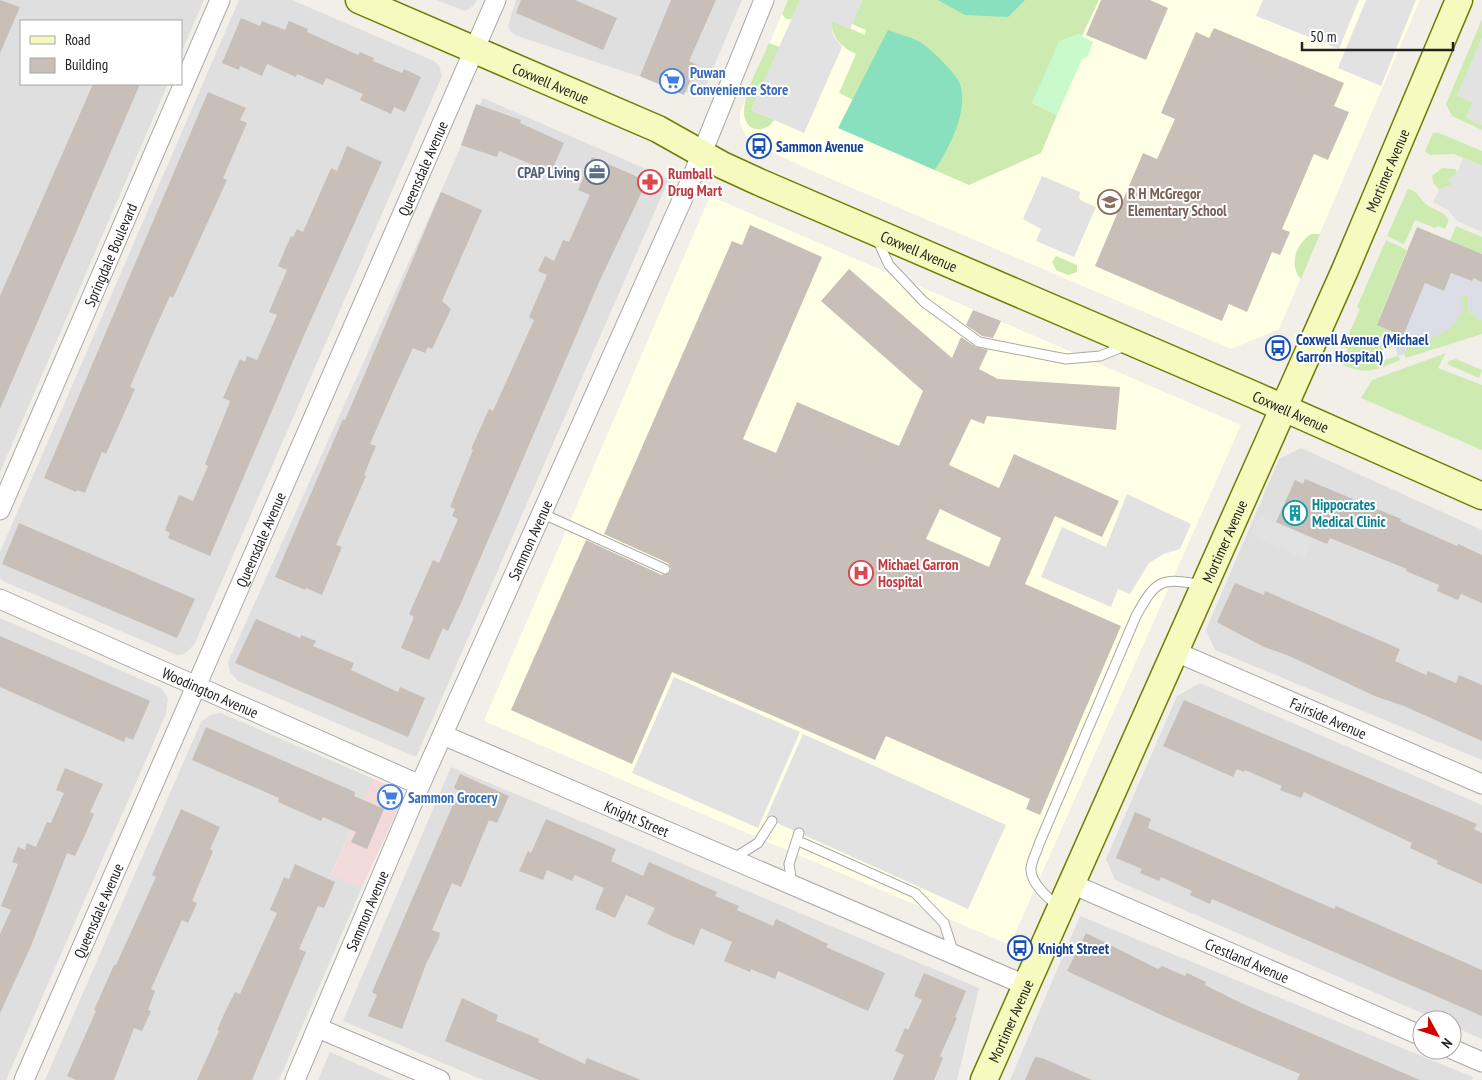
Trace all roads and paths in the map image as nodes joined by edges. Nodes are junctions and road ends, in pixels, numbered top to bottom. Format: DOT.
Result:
graph roads {
  1 [pos="220,0"];
  2 [pos="359,0"];
  3 [pos="496,0"];
  4 [pos="764,0"];
  5 [pos="1459,0"];
  6 [pos="474,50"];
  7 [pos="701,152"];
  8 [pos="874,232"];
  9 [pos="1132,342"];
  10 [pos="1283,407"];
  11 [pos="1482,496"];
  12 [pos="0,510"];
  13 [pos="541,513"];
  14 [pos="665,568"];
  15 [pos="1205,586"];
  16 [pos="0,599"];
  17 [pos="1176,652"];
  18 [pos="197,685"];
  19 [pos="443,735"];
  20 [pos="1482,784"];
  21 [pos="420,785"];
  22 [pos="772,821"];
  23 [pos="799,833"];
  24 [pos="803,844"];
  25 [pos="732,859"];
  26 [pos="1072,884"];
  27 [pos="792,885"];
  28 [pos="1061,908"];
  29 [pos="954,954"];
  30 [pos="1025,984"];
  31 [pos="318,1028"];
  32 [pos="1412,1032"];
  33 [pos="1462,1053"];
  34 [pos="1482,1062"];
  35 [pos="24,1080"];
  36 [pos="295,1080"];
  37 [pos="440,1080"];
  38 [pos="984,1080"];
  1 -- 12 [label="street, Springdale Boulevard"];
  2 -- 6 [label="main road, Coxwell Avenue"];
  3 -- 6 [label="street, Queensdale Avenue"];
  4 -- 7 [label="street, Sammon Avenue"];
  5 -- 10 [label="main road, Mortimer Avenue"];
  6 -- 7 [label="main road, Coxwell Avenue"];
  6 -- 18 [label="street, Queensdale Avenue"];
  7 -- 8 [label="main road, Coxwell Avenue"];
  7 -- 13 [label="street, Sammon Avenue"];
  8 -- 9 [label="main road, Coxwell Avenue"];
  8 -- 9 [label="lane"];
  9 -- 10 [label="main road, Coxwell Avenue"];
  10 -- 11 [label="main road, Coxwell Avenue"];
  10 -- 15 [label="main road, Mortimer Avenue"];
  13 -- 14 [label="lane"];
  13 -- 19 [label="street, Sammon Avenue"];
  15 -- 17 [label="main road, Mortimer Avenue"];
  15 -- 28 [label="lane"];
  16 -- 18 [label="street, Woodington Avenue"];
  17 -- 20 [label="street, Fairside Avenue"];
  17 -- 26 [label="main road, Mortimer Avenue"];
  18 -- 21 [label="street, Woodington Avenue"];
  18 -- 35 [label="street, Queensdale Avenue"];
  19 -- 21 [label="street, Sammon Avenue"];
  19 -- 25 [label="street, Knight Street"];
  21 -- 31 [label="street, Sammon Avenue"];
  22 -- 25 [label="lane"];
  23 -- 27 [label="lane"];
  24 -- 29 [label="lane"];
  25 -- 27 [label="street, Knight Street"];
  26 -- 28 [label="main road, Mortimer Avenue"];
  26 -- 32 [label="street, Crestland Avenue"];
  27 -- 29 [label="street, Knight Street"];
  28 -- 30 [label="main road, Mortimer Avenue"];
  29 -- 30 [label="street, Knight Street"];
  30 -- 38 [label="main road, Mortimer Avenue"];
  31 -- 36 [label="street, Sammon Avenue"];
  31 -- 37 [label="street"];
  33 -- 34 [label="street"];
}
